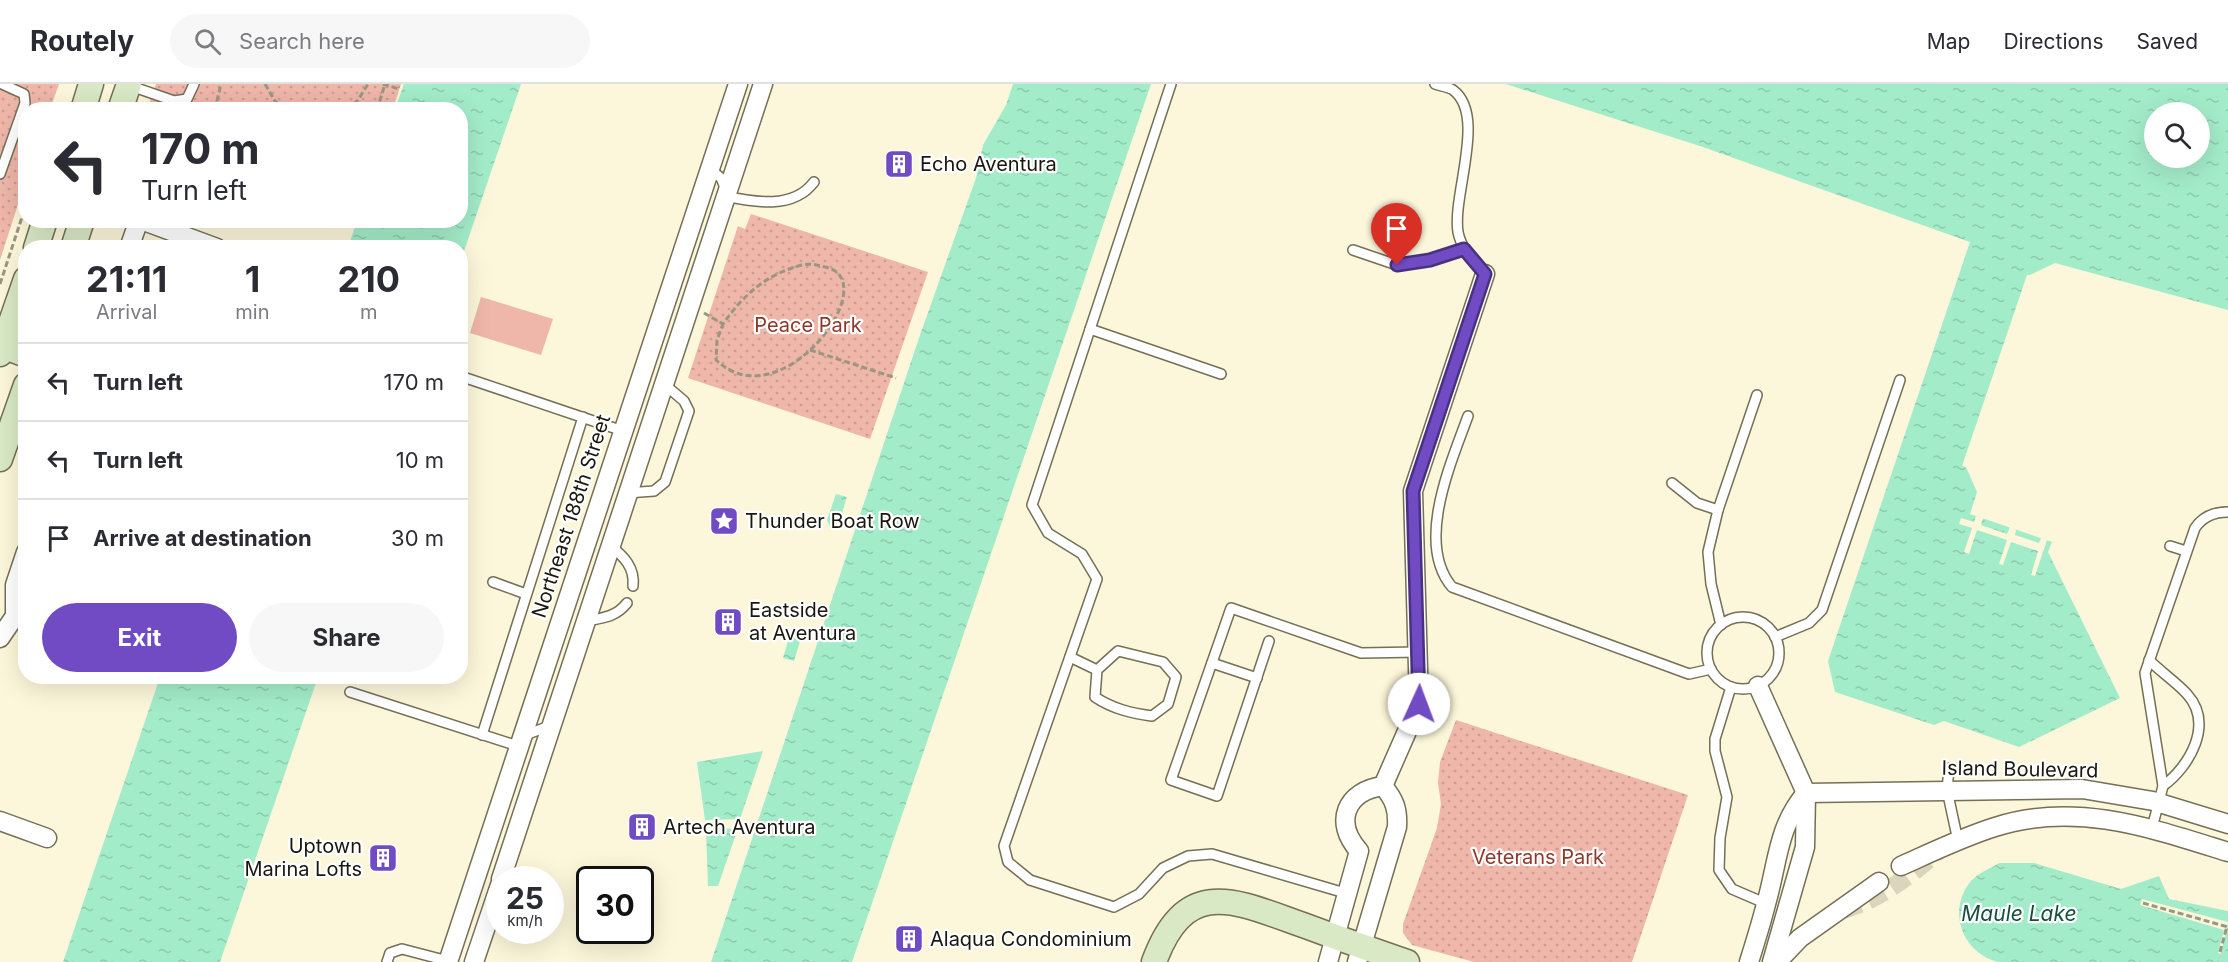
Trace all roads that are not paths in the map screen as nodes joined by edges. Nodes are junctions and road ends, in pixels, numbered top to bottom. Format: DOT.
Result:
graph roads {
  1 [pos="2,84"];
  2 [pos="91,84"];
  3 [pos="128,84"];
  4 [pos="194,84"];
  5 [pos="738,84"];
  6 [pos="763,84"];
  7 [pos="1171,84"];
  8 [pos="1435,84"];
  9 [pos="25,102"];
  10 [pos="85,102"];
  11 [pos="122,102"];
  12 [pos="18,122"];
  13 [pos="710,169"];
  14 [pos="0,174"];
  15 [pos="813,182"];
  16 [pos="725,193"];
  17 [pos="162,228"];
  18 [pos="194,240"];
  19 [pos="1464,249"];
  20 [pos="1353,250"];
  21 [pos="1485,274"];
  22 [pos="18,301"];
  23 [pos="1090,329"];
  24 [pos="1,348"];
  25 [pos="18,353"];
  26 [pos="1221,374"];
  27 [pos="468,379"];
  28 [pos="1900,380"];
  29 [pos="652,388"];
  30 [pos="1757,395"];
  31 [pos="18,408"];
  32 [pos="1468,416"];
  33 [pos="583,417"];
  34 [pos="622,434"];
  35 [pos="643,444"];
  36 [pos="0,459"];
  37 [pos="1672,483"];
  38 [pos="627,493"];
  39 [pos="1718,510"];
  40 [pos="2228,512"];
  41 [pos="610,546"];
  42 [pos="2170,546"];
  43 [pos="2186,551"];
  44 [pos="18,576"];
  45 [pos="493,582"];
  46 [pos="633,586"];
  47 [pos="526,594"];
  48 [pos="627,603"];
  49 [pos="18,605"];
  50 [pos="18,620"];
  51 [pos="586,621"];
  52 [pos="1721,625"];
  53 [pos="1775,637"];
  54 [pos="0,638"];
  55 [pos="1269,641"];
  56 [pos="1419,652"];
  57 [pos="1070,657"];
  58 [pos="2149,660"];
  59 [pos="1212,663"];
  60 [pos="1711,669"];
  61 [pos="1097,670"];
  62 [pos="1257,678"];
  63 [pos="1758,686"];
  64 [pos="1731,687"];
  65 [pos="350,692"];
  66 [pos="552,725"];
  67 [pos="482,735"];
  68 [pos="518,746"];
  69 [pos="1949,768"];
  70 [pos="1383,786"];
  71 [pos="1947,790"];
  72 [pos="1806,793"];
  73 [pos="2161,794"];
  74 [pos="0,821"];
  75 [pos="2228,824"];
  76 [pos="2152,828"];
  77 [pos="47,837"];
  78 [pos="1958,841"];
  79 [pos="2228,852"];
  80 [pos="505,866"];
  81 [pos="1901,866"];
  82 [pos="1879,882"];
  83 [pos="1345,893"];
  84 [pos="1767,904"];
  85 [pos="486,926"];
  86 [pos="1336,937"];
  87 [pos="1360,954"];
  88 [pos="448,961"];
  89 [pos="387,962"];
  90 [pos="474,962"];
  91 [pos="1154,962"];
  92 [pos="1329,962"];
  93 [pos="1407,962"];
  94 [pos="1749,962"];
  95 [pos="1772,962"];
  96 [pos="1777,962"];
  1 -- 9 [label="lane"];
  2 -- 10 [label="street"];
  3 -- 4 [label="lane"];
  3 -- 11 [label="street"];
  5 -- 13 [label="street, Northeast 188th Street"];
  6 -- 16 [label="street, Northeast 188th Street"];
  7 -- 23 [label="lane"];
  8 -- 19 [label="lane"];
  12 -- 14 [label="lane"];
  13 -- 16 [label="lane"];
  13 -- 29 [label="street, Northeast 188th Street"];
  15 -- 16 [label="lane"];
  16 -- 29 [label="street, Northeast 188th Street"];
  17 -- 18 [label="street"];
  19 -- 20 [label="lane"];
  19 -- 21 [label="lane"];
  21 -- 56 [label="street"];
  22 -- 24 [label="street"];
  23 -- 26 [label="lane"];
  23 -- 57 [label="lane"];
  24 -- 25 [label="street"];
  27 -- 33 [label="lane"];
  28 -- 53 [label="lane"];
  29 -- 34 [label="street, Northeast 188th Street"];
  29 -- 35 [label="street, Northeast 188th Street"];
  29 -- 38 [label="lane"];
  30 -- 39 [label="lane"];
  31 -- 36 [label="street"];
  32 -- 60 [label="lane"];
  33 -- 34 [label="lane"];
  33 -- 47 [label="lane"];
  34 -- 35 [label="lane"];
  34 -- 68 [label="street, Northeast 188th Street"];
  35 -- 38 [label="street, Northeast 188th Street"];
  37 -- 39 [label="lane"];
  38 -- 41 [label="street, Northeast 188th Street"];
  39 -- 52 [label="lane"];
  40 -- 43 [label="lane"];
  41 -- 46 [label="lane"];
  41 -- 51 [label="street, Northeast 188th Street"];
  42 -- 43 [label="lane"];
  43 -- 58 [label="lane"];
  44 -- 49 [label="street"];
  45 -- 47 [label="lane"];
  47 -- 67 [label="lane"];
  48 -- 51 [label="lane"];
  50 -- 54 [label="street"];
  51 -- 66 [label="street, Northeast 188th Street"];
  52 -- 53 [label="lane"];
  52 -- 60 [label="lane"];
  53 -- 63 [label="lane"];
  55 -- 62 [label="lane"];
  56 -- 59 [label="lane"];
  56 -- 70 [label="street"];
  57 -- 61 [label="lane"];
  57 -- 83 [label="lane"];
  58 -- 73 [label="lane"];
  58 -- 73 [label="lane"];
  59 -- 62 [label="lane"];
  59 -- 62 [label="lane"];
  60 -- 64 [label="lane"];
  61 -- 61 [label="lane"];
  63 -- 64 [label="lane"];
  63 -- 72 [label="street"];
  64 -- 84 [label="lane"];
  65 -- 67 [label="lane"];
  66 -- 68 [label="lane"];
  66 -- 80 [label="street, Northeast 188th Street"];
  67 -- 68 [label="lane"];
  68 -- 88 [label="street, Northeast 188th Street"];
  69 -- 71 [label="lane"];
  70 -- 83 [label="street"];
  70 -- 87 [label="street"];
  71 -- 72 [label="street, Island Boulevard"];
  71 -- 73 [label="street, Island Boulevard"];
  71 -- 78 [label="lane"];
  72 -- 84 [label="street"];
  72 -- 95 [label="street"];
  73 -- 75 [label="street, Island Boulevard"];
  73 -- 76 [label="lane"];
  74 -- 77 [label="street"];
  76 -- 78 [label="street"];
  76 -- 79 [label="street"];
  78 -- 81 [label="street"];
  82 -- 96 [label="street"];
  83 -- 86 [label="street"];
  84 -- 94 [label="street"];
  85 -- 90 [label="street"];
  86 -- 87 [label="street"];
  86 -- 91 [label="street"];
  86 -- 92 [label="street"];
  87 -- 93 [label="street"];
  88 -- 89 [label="lane"];
}
